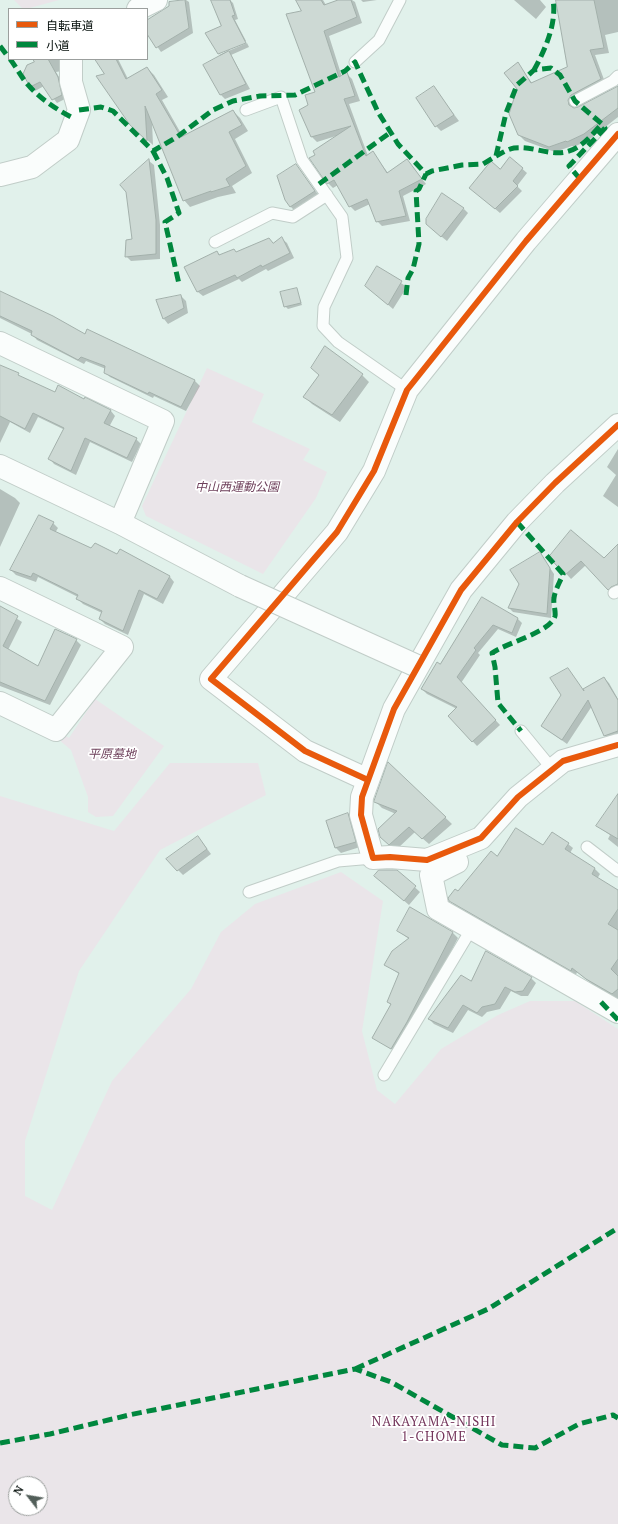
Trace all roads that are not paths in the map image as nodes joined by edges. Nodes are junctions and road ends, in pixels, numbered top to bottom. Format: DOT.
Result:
graph roads {
  1 [pos="156,0"];
  2 [pos="400,0"];
  3 [pos="140,8"];
  4 [pos="71,60"];
  5 [pos="355,62"];
  6 [pos="618,76"];
  7 [pos="575,101"];
  8 [pos="246,110"];
  9 [pos="618,134"];
  10 [pos="0,174"];
  11 [pos="327,195"];
  12 [pos="215,242"];
  13 [pos="0,343"];
  14 [pos="407,390"];
  15 [pos="618,425"];
  16 [pos="0,466"];
  17 [pos="120,523"];
  18 [pos="0,588"];
  19 [pos="418,666"];
  20 [pos="0,703"];
  21 [pos="521,731"];
  22 [pos="618,745"];
  23 [pos="553,770"];
  24 [pos="368,780"];
  25 [pos="510,806"];
  26 [pos="587,847"];
  27 [pos="373,858"];
  28 [pos="618,871"];
  29 [pos="249,892"];
  30 [pos="472,928"];
  31 [pos="618,1012"];
  32 [pos="384,1075"];
  1 -- 3 [label="street"];
  2 -- 5 [label="lane"];
  4 -- 10 [label="street"];
  6 -- 7 [label="lane"];
  8 -- 11 [label="lane"];
  9 -- 14 [label="street"];
  11 -- 12 [label="lane"];
  11 -- 14 [label="lane"];
  13 -- 17 [label="street"];
  14 -- 24 [label="street"];
  15 -- 19 [label="street"];
  16 -- 17 [label="street"];
  17 -- 19 [label="street, bridge"];
  18 -- 20 [label="street"];
  19 -- 24 [label="street"];
  21 -- 23 [label="lane"];
  22 -- 23 [label="street"];
  23 -- 25 [label="street"];
  24 -- 27 [label="street"];
  25 -- 27 [label="street"];
  25 -- 30 [label="street"];
  26 -- 28 [label="lane"];
  27 -- 29 [label="lane"];
  30 -- 31 [label="street"];
  30 -- 32 [label="lane"];
}
